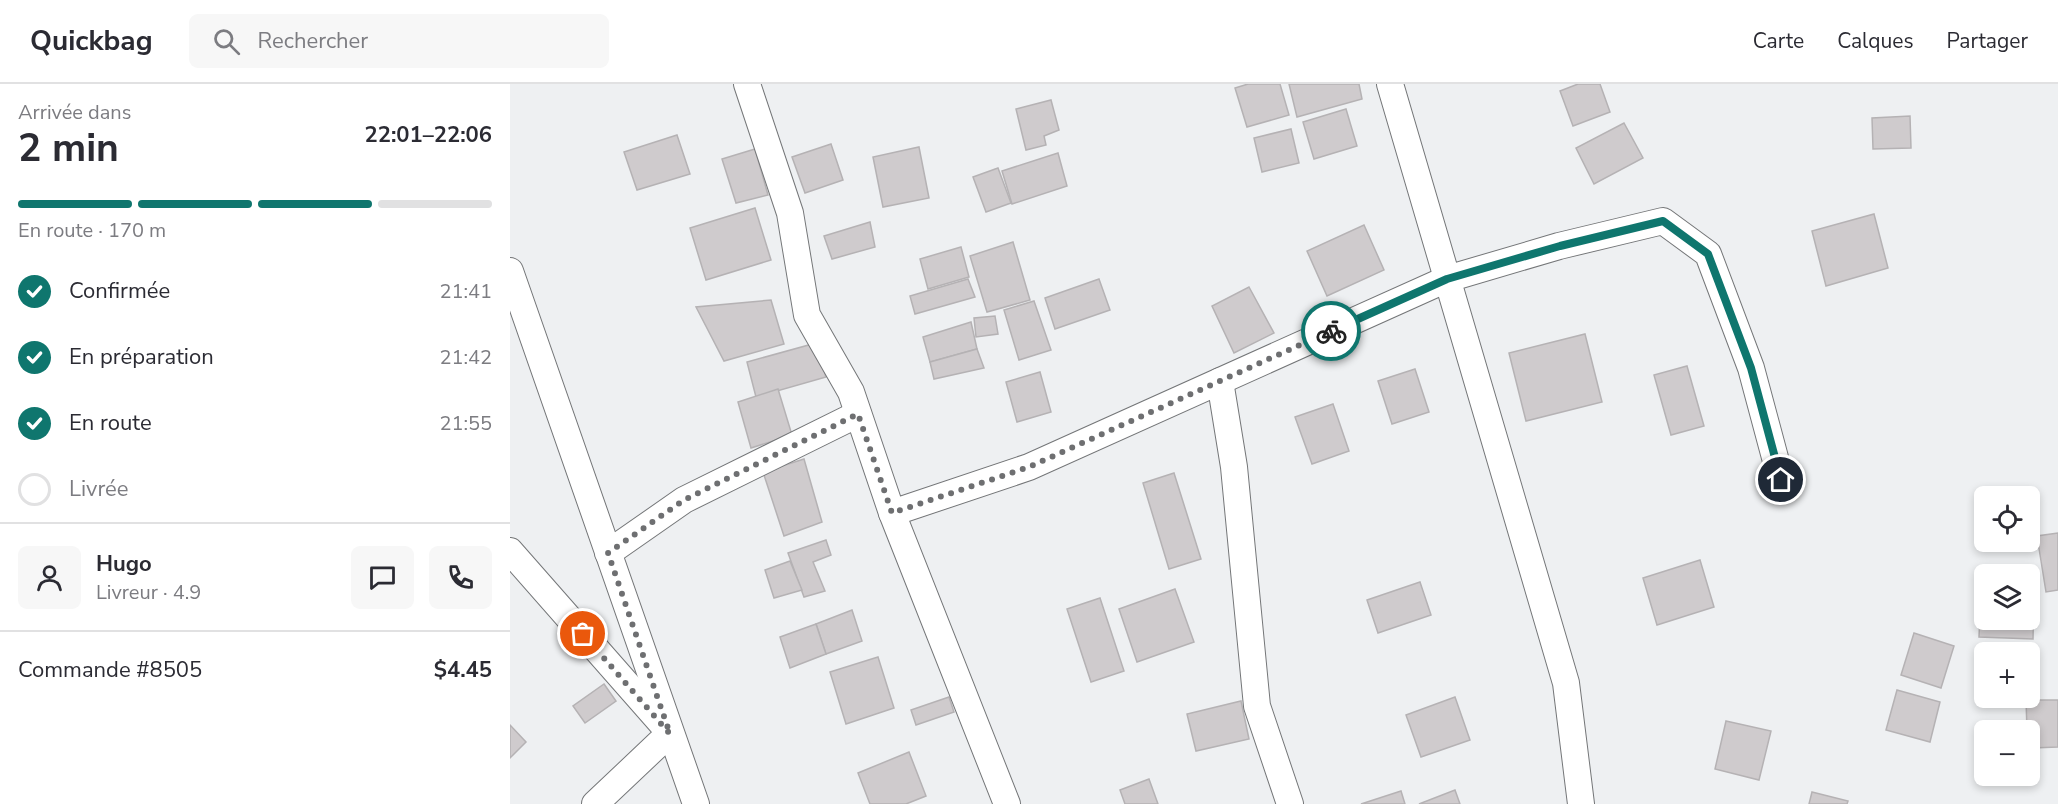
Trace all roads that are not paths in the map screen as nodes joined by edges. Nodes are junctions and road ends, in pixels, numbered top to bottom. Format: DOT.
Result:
graph roads {
  1 [pos="747,84"];
  2 [pos="1389,84"];
  3 [pos="510,271"];
  4 [pos="1447,279"];
  5 [pos="1220,381"];
  6 [pos="858,414"];
  7 [pos="1781,480"];
  8 [pos="892,513"];
  9 [pos="510,551"];
  10 [pos="608,553"];
  11 [pos="670,734"];
  12 [pos="595,804"];
  13 [pos="696,804"];
  14 [pos="1007,804"];
  15 [pos="1290,804"];
  16 [pos="1581,804"];
  1 -- 6 [label="street"];
  2 -- 4 [label="street"];
  3 -- 10 [label="street"];
  4 -- 5 [label="street"];
  4 -- 7 [label="street"];
  4 -- 16 [label="street"];
  5 -- 8 [label="street"];
  5 -- 15 [label="street"];
  6 -- 8 [label="street"];
  6 -- 10 [label="street"];
  8 -- 14 [label="street"];
  9 -- 11 [label="street"];
  10 -- 11 [label="street"];
  11 -- 12 [label="street"];
  11 -- 13 [label="street"];
}
